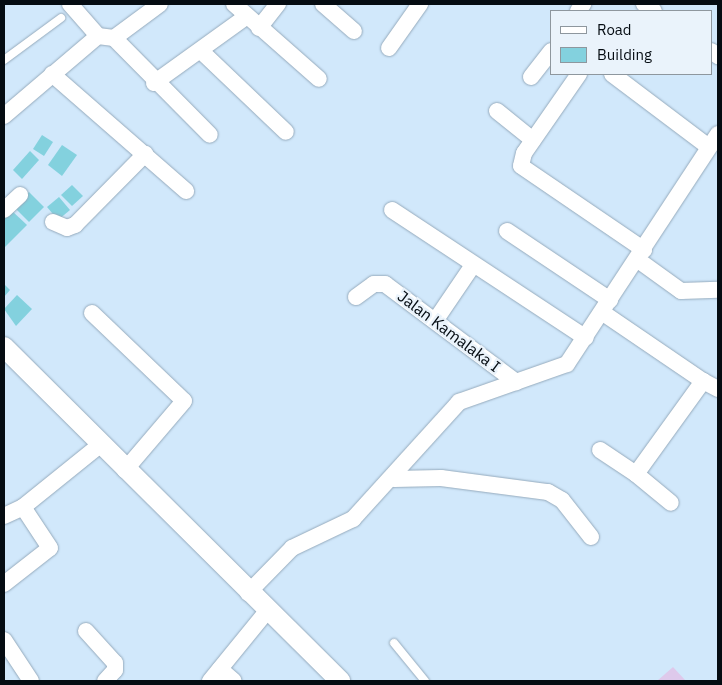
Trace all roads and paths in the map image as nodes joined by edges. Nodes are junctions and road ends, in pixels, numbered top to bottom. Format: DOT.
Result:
graph roads {
  1 [pos="70,4"];
  2 [pos="160,4"];
  3 [pos="234,4"];
  4 [pos="278,4"];
  5 [pos="324,4"];
  6 [pos="420,4"];
  7 [pos="341,9"];
  8 [pos="246,17"];
  9 [pos="61,18"];
  10 [pos="259,28"];
  11 [pos="354,31"];
  12 [pos="106,37"];
  13 [pos="389,48"];
  14 [pos="201,51"];
  15 [pos="550,52"];
  16 [pos="4,60"];
  17 [pos="52,74"];
  18 [pos="578,75"];
  19 [pos="614,75"];
  20 [pos="532,77"];
  21 [pos="319,79"];
  22 [pos="154,83"];
  23 [pos="497,111"];
  24 [pos="4,116"];
  25 [pos="286,132"];
  26 [pos="210,135"];
  27 [pos="533,140"];
  28 [pos="714,140"];
  29 [pos="145,154"];
  30 [pos="186,191"];
  31 [pos="20,195"];
  32 [pos="4,210"];
  33 [pos="392,210"];
  34 [pos="53,222"];
  35 [pos="507,232"];
  36 [pos="641,255"];
  37 [pos="473,265"];
  38 [pos="718,290"];
  39 [pos="356,297"];
  40 [pos="606,306"];
  41 [pos="92,313"];
  42 [pos="435,321"];
  43 [pos="586,338"];
  44 [pos="4,347"];
  45 [pos="703,381"];
  46 [pos="516,382"];
  47 [pos="718,390"];
  48 [pos="101,444"];
  49 [pos="600,450"];
  50 [pos="125,470"];
  51 [pos="636,474"];
  52 [pos="394,479"];
  53 [pos="671,503"];
  54 [pos="22,507"];
  55 [pos="4,516"];
  56 [pos="591,537"];
  57 [pos="4,584"];
  58 [pos="248,593"];
  59 [pos="267,611"];
  60 [pos="86,631"];
  61 [pos="4,640"];
  62 [pos="394,643"];
  63 [pos="215,675"];
  64 [pos="32,681"];
  65 [pos="105,681"];
  66 [pos="234,681"];
  67 [pos="340,681"];
  68 [pos="425,681"];
  1 -- 12 [label="street"];
  2 -- 12 [label="street"];
  3 -- 8 [label="street"];
  4 -- 10 [label="street"];
  5 -- 7 [label="street"];
  6 -- 13 [label="street"];
  7 -- 11 [label="street"];
  8 -- 10 [label="street"];
  8 -- 14 [label="street"];
  9 -- 16 [label="lane"];
  10 -- 21 [label="street"];
  12 -- 17 [label="street"];
  12 -- 22 [label="street"];
  14 -- 22 [label="street"];
  14 -- 25 [label="street"];
  15 -- 20 [label="street"];
  17 -- 24 [label="street"];
  17 -- 29 [label="street"];
  18 -- 27 [label="street"];
  19 -- 28 [label="street"];
  22 -- 26 [label="street"];
  23 -- 27 [label="street"];
  27 -- 36 [label="street"];
  28 -- 36 [label="street"];
  29 -- 30 [label="street"];
  29 -- 34 [label="street"];
  31 -- 32 [label="street"];
  33 -- 37 [label="street"];
  35 -- 40 [label="street"];
  36 -- 38 [label="street"];
  36 -- 40 [label="street"];
  37 -- 42 [label="street"];
  37 -- 43 [label="street"];
  39 -- 42 [label="street, Jalan Kamalaka I"];
  40 -- 43 [label="street"];
  40 -- 45 [label="street"];
  41 -- 50 [label="street"];
  42 -- 46 [label="street, Jalan Kamalaka I"];
  43 -- 46 [label="street"];
  44 -- 48 [label="street"];
  45 -- 47 [label="street"];
  45 -- 51 [label="street"];
  46 -- 52 [label="street"];
  48 -- 50 [label="street"];
  48 -- 54 [label="street"];
  49 -- 51 [label="street"];
  50 -- 58 [label="street"];
  51 -- 53 [label="street"];
  52 -- 56 [label="street"];
  52 -- 58 [label="street"];
  54 -- 55 [label="street"];
  54 -- 57 [label="street"];
  58 -- 59 [label="street"];
  59 -- 63 [label="street"];
  59 -- 67 [label="street"];
  60 -- 65 [label="street"];
  61 -- 64 [label="street"];
  62 -- 68 [label="lane"];
  63 -- 66 [label="street"];
}
